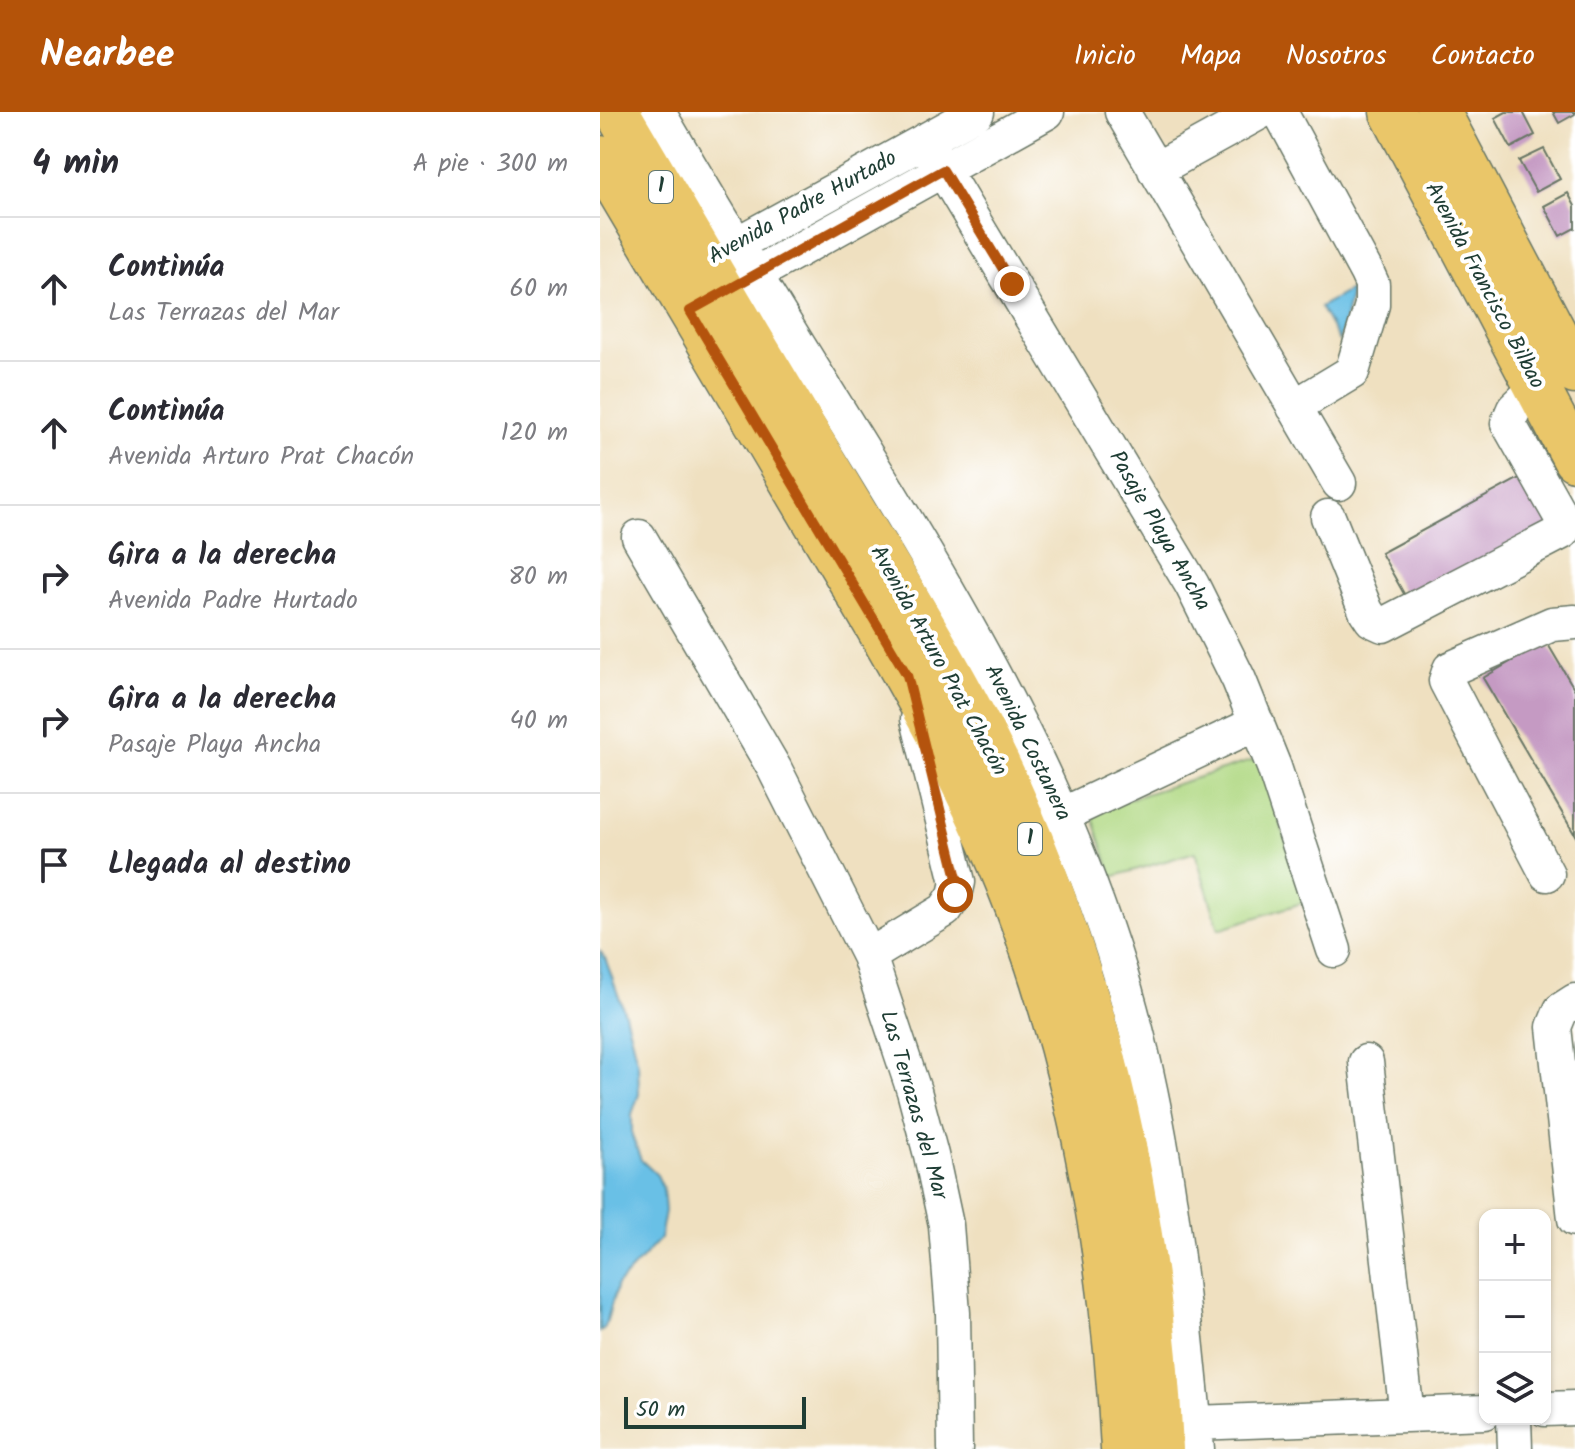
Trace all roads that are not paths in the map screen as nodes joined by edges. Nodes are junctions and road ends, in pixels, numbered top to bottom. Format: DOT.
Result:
graph roads {
  1 [pos="617,112"];
  2 [pos="658,112"];
  3 [pos="977,112"];
  4 [pos="1047,112"];
  5 [pos="1122,112"];
  6 [pos="1260,112"];
  7 [pos="1280,112"];
  8 [pos="1392,112"];
  9 [pos="1438,112"];
  10 [pos="925,140"];
  11 [pos="600,158"];
  12 [pos="943,170"];
  13 [pos="1155,170"];
  14 [pos="713,278"];
  15 [pos="1556,379"];
  16 [pos="1294,407"];
  17 [pos="1572,445"];
  18 [pos="1339,483"];
  19 [pos="1328,517"];
  20 [pos="639,537"];
  21 [pos="1575,622"];
  22 [pos="907,675"];
  23 [pos="1257,723"];
  24 [pos="1062,815"];
  25 [pos="1547,874"];
  26 [pos="1334,950"];
  27 [pos="869,956"];
  28 [pos="1575,1001"];
  29 [pos="1366,1062"];
  30 [pos="1575,1219"];
  31 [pos="1575,1408"];
  32 [pos="1551,1409"];
  33 [pos="1479,1412"];
  34 [pos="1407,1415"];
  35 [pos="1514,1425"];
  36 [pos="1184,1440"];
  37 [pos="955,1449"];
  38 [pos="1123,1449"];
  39 [pos="1515,1449"];
  1 -- 14 [label="main road, Avenida Arturo Prat Chacón / 1"];
  2 -- 14 [label="street, Avenida Costanera"];
  3 -- 10 [label="street, Avenida Padre Hurtado"];
  4 -- 12 [label="street, Avenida Padre Hurtado"];
  5 -- 13 [label="street"];
  6 -- 13 [label="street"];
  7 -- 16 [label="street"];
  8 -- 15 [label="main road, Avenida Francisco Bilbao"];
  9 -- 15 [label="main road, Avenida Francisco Bilbao"];
  10 -- 12 [label="street, Pasaje Playa Ancha"];
  10 -- 14 [label="street, Avenida Padre Hurtado"];
  11 -- 14 [label="main road, Avenida Arturo Prat Chacón / 1"];
  12 -- 14 [label="street, Avenida Padre Hurtado"];
  12 -- 23 [label="street, Pasaje Playa Ancha"];
  13 -- 16 [label="street"];
  14 -- 22 [label="main road, Avenida Arturo Prat Chacón / 1"];
  14 -- 24 [label="street, Avenida Costanera"];
  14 -- 36 [label="main road, Avenida Arturo Prat Chacón / 1"];
  15 -- 17 [label="main road, Avenida Francisco Bilbao"];
  15 -- 19 [label="street"];
  16 -- 18 [label="street"];
  20 -- 27 [label="street, Las Terrazas del Mar"];
  21 -- 25 [label="street"];
  22 -- 27 [label="street"];
  22 -- 38 [label="main road, Avenida Arturo Prat Chacón / 1"];
  23 -- 24 [label="street"];
  23 -- 26 [label="street, Pasaje Playa Ancha"];
  24 -- 36 [label="street, Avenida Costanera"];
  27 -- 37 [label="street, Las Terrazas del Mar"];
  28 -- 30 [label="street"];
  29 -- 34 [label="street"];
  31 -- 32 [label="street"];
  33 -- 34 [label="street"];
  34 -- 36 [label="street"];
  35 -- 39 [label="street"];
}
